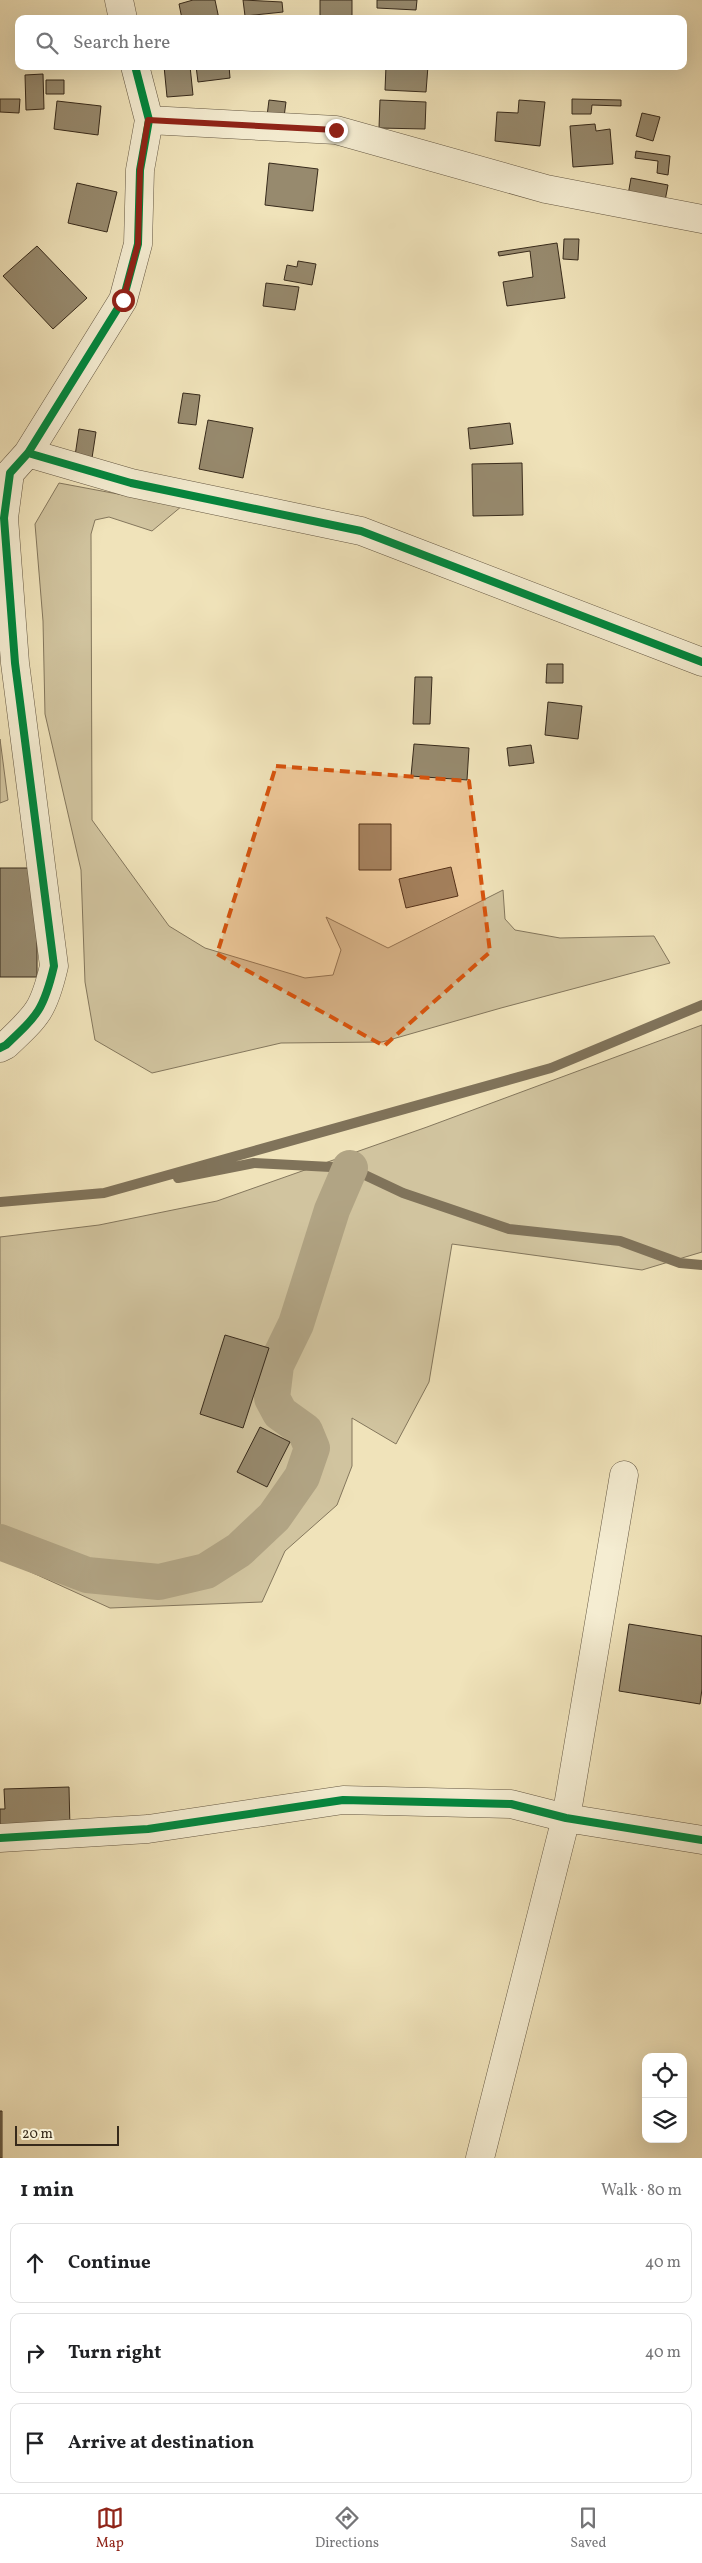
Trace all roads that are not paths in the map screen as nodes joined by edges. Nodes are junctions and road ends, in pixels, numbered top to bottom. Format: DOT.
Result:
graph roads {
  1 [pos="119,0"];
  2 [pos="123,15"];
  3 [pos="136,70"];
  4 [pos="148,120"];
  5 [pos="702,219"];
  6 [pos="28,453"];
  7 [pos="702,662"];
  8 [pos="0,1048"];
  9 [pos="624,1475"];
  10 [pos="566,1818"];
  11 [pos="0,1838"];
  12 [pos="702,1840"];
  13 [pos="480,2158"];
  1 -- 2 [label="street"];
  3 -- 4 [label="street"];
  4 -- 5 [label="street"];
  4 -- 6 [label="street"];
  6 -- 7 [label="street"];
  6 -- 8 [label="street"];
  9 -- 10 [label="street"];
  10 -- 11 [label="street"];
  10 -- 12 [label="street"];
  10 -- 13 [label="street"];
}
